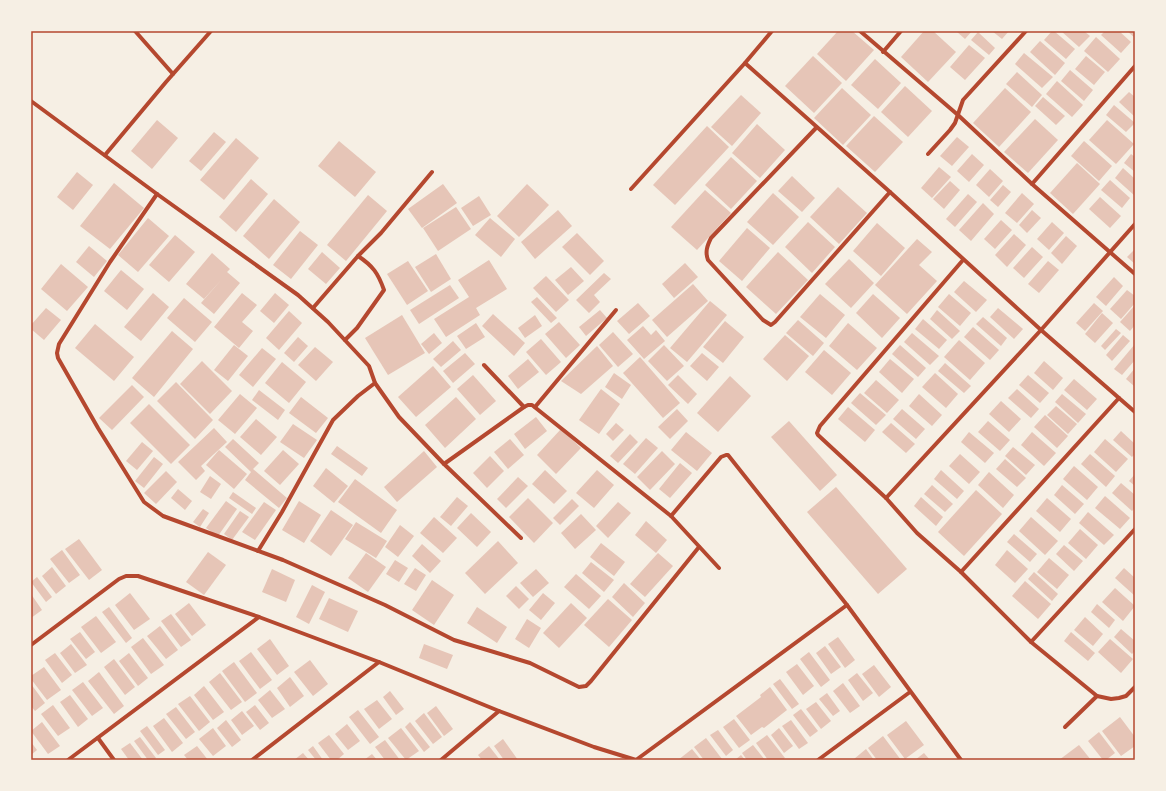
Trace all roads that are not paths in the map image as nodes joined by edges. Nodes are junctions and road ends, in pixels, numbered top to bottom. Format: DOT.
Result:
graph roads {
  1 [pos="135,31"];
  2 [pos="211,31"];
  3 [pos="772,31"];
  4 [pos="860,31"];
  5 [pos="901,31"];
  6 [pos="1026,31"];
  7 [pos="883,52"];
  8 [pos="745,63"];
  9 [pos="1135,66"];
  10 [pos="173,74"];
  11 [pos="31,101"];
  12 [pos="958,115"];
  13 [pos="816,128"];
  14 [pos="928,154"];
  15 [pos="106,155"];
  16 [pos="432,172"];
  17 [pos="1032,184"];
  18 [pos="631,189"];
  19 [pos="890,192"];
  20 [pos="157,194"];
  21 [pos="1135,224"];
  22 [pos="1109,253"];
  23 [pos="358,256"];
  24 [pos="963,260"];
  25 [pos="1135,274"];
  26 [pos="312,308"];
  27 [pos="616,310"];
  28 [pos="1041,330"];
  29 [pos="345,340"];
  30 [pos="484,365"];
  31 [pos="375,383"];
  32 [pos="1119,398"];
  33 [pos="535,406"];
  34 [pos="524,407"];
  35 [pos="1135,412"];
  36 [pos="444,464"];
  37 [pos="886,498"];
  38 [pos="671,516"];
  39 [pos="1135,529"];
  40 [pos="521,538"];
  41 [pos="699,547"];
  42 [pos="258,551"];
  43 [pos="719,568"];
  44 [pos="961,572"];
  45 [pos="847,605"];
  46 [pos="259,617"];
  47 [pos="1031,642"];
  48 [pos="31,645"];
  49 [pos="379,662"];
  50 [pos="1135,687"];
  51 [pos="910,692"];
  52 [pos="1097,696"];
  53 [pos="500,711"];
  54 [pos="1065,727"];
  55 [pos="98,738"];
  56 [pos="68,760"];
  57 [pos="114,760"];
  58 [pos="252,760"];
  59 [pos="441,760"];
  60 [pos="636,760"];
  61 [pos="818,760"];
  62 [pos="961,760"];
  1 -- 10 [label="street"];
  2 -- 10 [label="street"];
  3 -- 8 [label="street"];
  4 -- 7 [label="street"];
  5 -- 7 [label="street"];
  6 -- 12 [label="street"];
  7 -- 12 [label="street"];
  8 -- 13 [label="street"];
  8 -- 18 [label="street"];
  9 -- 17 [label="street"];
  10 -- 15 [label="street"];
  11 -- 15 [label="street"];
  12 -- 14 [label="street"];
  12 -- 17 [label="street"];
  13 -- 19 [label="street"];
  13 -- 19 [label="street"];
  15 -- 20 [label="street"];
  16 -- 23 [label="street"];
  17 -- 22 [label="street"];
  19 -- 24 [label="street"];
  20 -- 26 [label="street"];
  20 -- 42 [label="street"];
  21 -- 22 [label="street"];
  22 -- 25 [label="street"];
  22 -- 28 [label="street"];
  23 -- 26 [label="street"];
  23 -- 29 [label="street"];
  24 -- 28 [label="street"];
  24 -- 37 [label="street"];
  26 -- 29 [label="street"];
  27 -- 33 [label="street"];
  28 -- 32 [label="street"];
  28 -- 37 [label="street"];
  29 -- 31 [label="street"];
  30 -- 34 [label="street"];
  31 -- 36 [label="street"];
  31 -- 42 [label="street"];
  32 -- 35 [label="street"];
  32 -- 44 [label="street"];
  33 -- 34 [label="street"];
  33 -- 38 [label="street"];
  34 -- 36 [label="street"];
  36 -- 40 [label="street"];
  37 -- 44 [label="street"];
  38 -- 41 [label="street"];
  38 -- 45 [label="street"];
  39 -- 47 [label="street"];
  41 -- 42 [label="street"];
  41 -- 43 [label="street"];
  44 -- 47 [label="street"];
  45 -- 51 [label="street"];
  45 -- 60 [label="street"];
  46 -- 48 [label="street"];
  46 -- 49 [label="street"];
  46 -- 55 [label="street"];
  47 -- 52 [label="street"];
  49 -- 53 [label="street"];
  49 -- 58 [label="street"];
  50 -- 52 [label="street"];
  51 -- 61 [label="street"];
  51 -- 62 [label="street"];
  52 -- 54 [label="street"];
  53 -- 59 [label="street"];
  53 -- 60 [label="street"];
  55 -- 56 [label="street"];
  55 -- 57 [label="street"];
}
